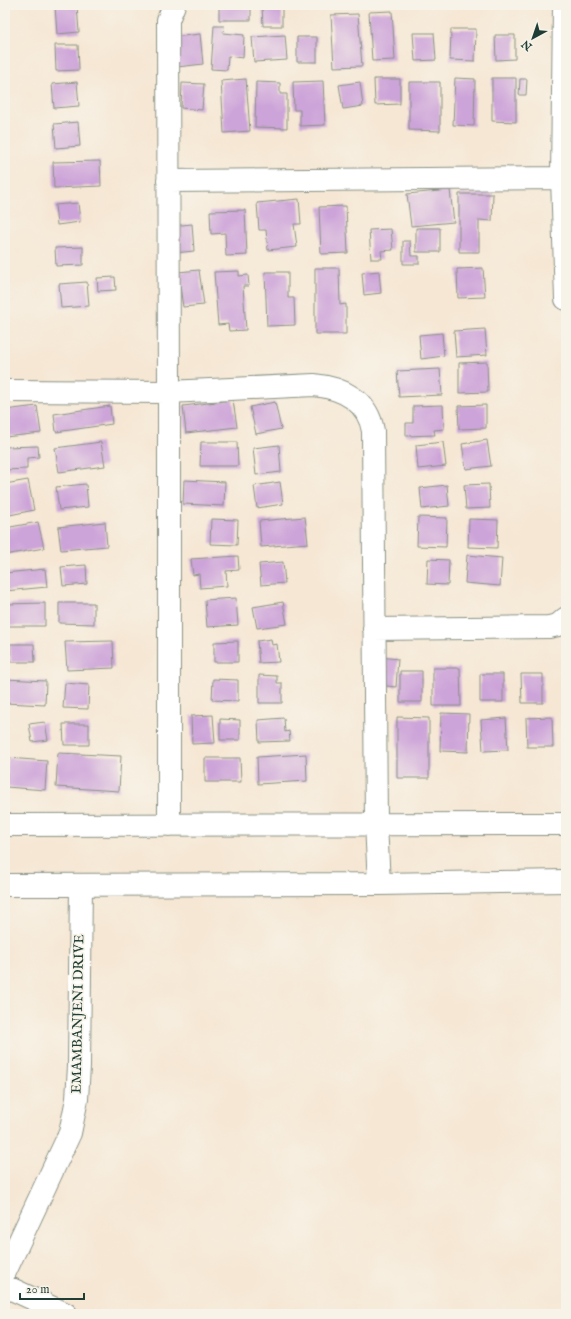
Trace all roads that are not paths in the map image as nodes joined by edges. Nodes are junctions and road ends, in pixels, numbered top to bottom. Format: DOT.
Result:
graph roads {
  1 [pos="174,5"];
  2 [pos="564,5"];
  3 [pos="562,178"];
  4 [pos="168,181"];
  5 [pos="566,300"];
  6 [pos="5,391"];
  7 [pos="169,392"];
  8 [pos="566,618"];
  9 [pos="374,629"];
  10 [pos="376,824"];
  11 [pos="566,824"];
  12 [pos="168,825"];
  13 [pos="5,826"];
  14 [pos="566,881"];
  15 [pos="379,884"];
  16 [pos="5,885"];
  17 [pos="81,885"];
  18 [pos="5,1272"];
  19 [pos="5,1286"];
  20 [pos="66,1314"];
  1 -- 4 [label="street"];
  2 -- 3 [label="street"];
  3 -- 4 [label="street"];
  3 -- 5 [label="street"];
  4 -- 7 [label="street"];
  6 -- 7 [label="street"];
  7 -- 9 [label="street"];
  7 -- 12 [label="street"];
  8 -- 9 [label="street"];
  9 -- 10 [label="street"];
  10 -- 11 [label="street"];
  10 -- 12 [label="street"];
  10 -- 15 [label="street"];
  12 -- 13 [label="street"];
  14 -- 15 [label="street"];
  15 -- 17 [label="street"];
  16 -- 17 [label="street"];
  17 -- 18 [label="street, EMAMBANJENI DRIVE"];
  19 -- 20 [label="street"];
}
